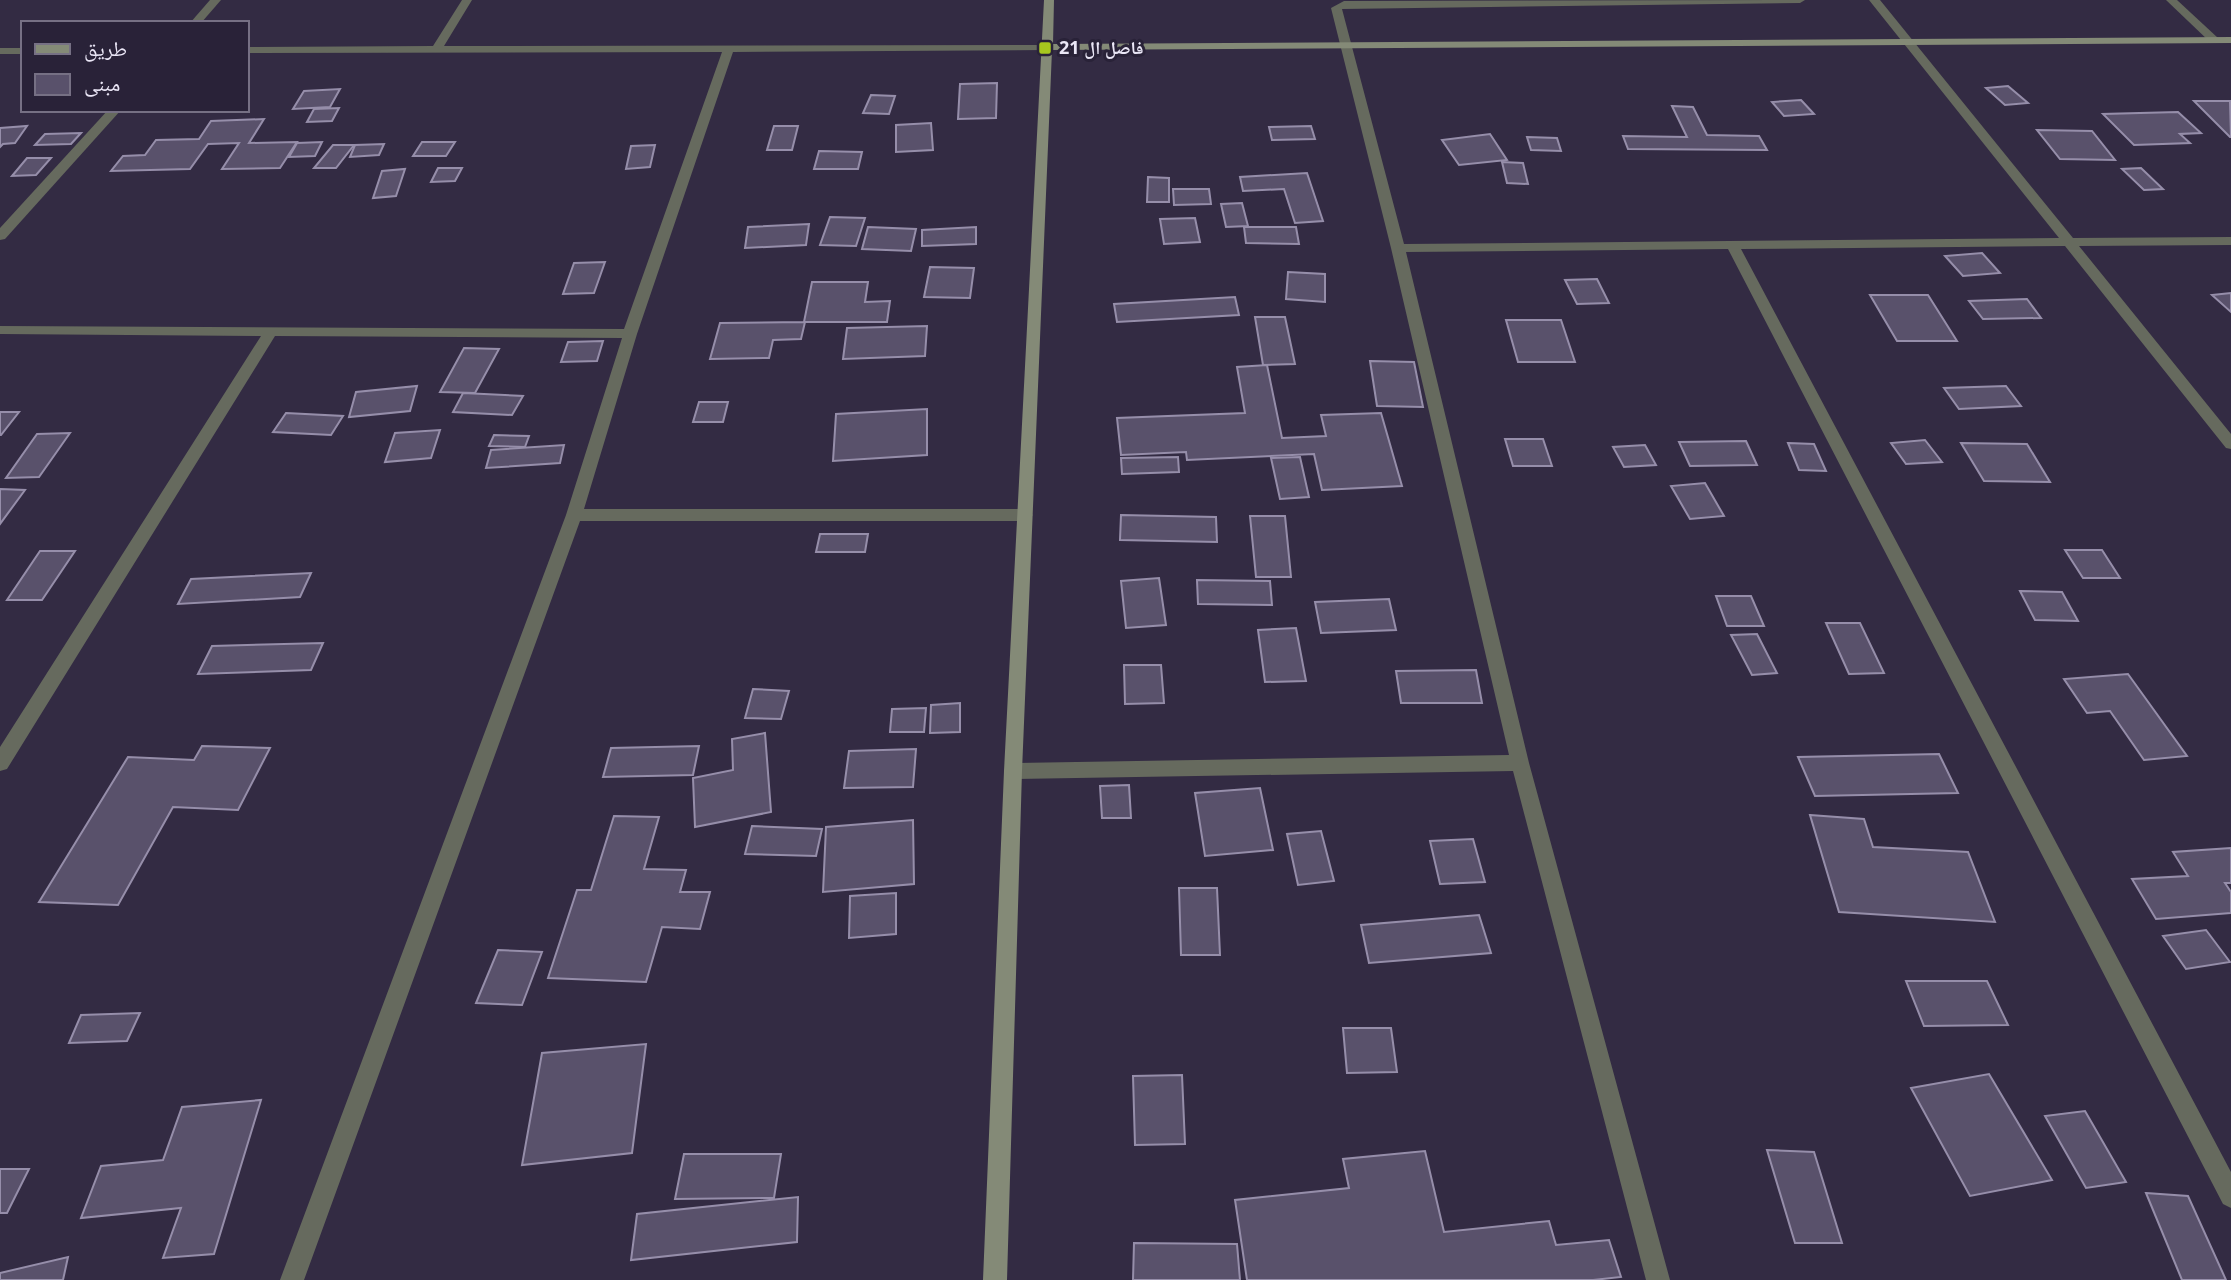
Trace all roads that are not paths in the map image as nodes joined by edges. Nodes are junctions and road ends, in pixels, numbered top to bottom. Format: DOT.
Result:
graph roads {
  1 [pos="216,0"];
  2 [pos="467,0"];
  3 [pos="1049,0"];
  4 [pos="1800,0"];
  5 [pos="1874,0"];
  6 [pos="2171,0"];
  7 [pos="1620,1"];
  8 [pos="197,21"];
  9 [pos="2214,40"];
  10 [pos="2231,40"];
  11 [pos="1907,41"];
  12 [pos="1046,47"];
  13 [pos="1346,47"];
  14 [pos="727,49"];
  15 [pos="248,50"];
  16 [pos="436,50"];
  17 [pos="0,51"];
  18 [pos="21,51"];
  19 [pos="113,112"];
  20 [pos="0,236"];
  21 [pos="2231,241"];
  22 [pos="2071,242"];
  23 [pos="1732,246"];
  24 [pos="1398,248"];
  25 [pos="0,330"];
  26 [pos="271,331"];
  27 [pos="630,334"];
  28 [pos="2231,444"];
  29 [pos="1025,515"];
  30 [pos="574,516"];
  31 [pos="0,763"];
  32 [pos="1520,763"];
  33 [pos="1013,771"];
  34 [pos="2231,1196"];
  35 [pos="292,1280"];
  36 [pos="995,1280"];
  37 [pos="1658,1280"];
  1 -- 8 [label="street"];
  2 -- 16 [label="street"];
  3 -- 12 [label="street"];
  4 -- 7 [label="street"];
  5 -- 11 [label="street"];
  6 -- 9 [label="street"];
  7 -- 13 [label="street"];
  9 -- 10 [label="street"];
  9 -- 11 [label="street"];
  11 -- 13 [label="street"];
  11 -- 22 [label="street"];
  12 -- 13 [label="street"];
  12 -- 14 [label="street"];
  12 -- 29 [label="street"];
  13 -- 24 [label="street"];
  14 -- 16 [label="street"];
  14 -- 27 [label="street"];
  15 -- 16 [label="street"];
  17 -- 18 [label="street"];
  19 -- 20 [label="street"];
  21 -- 22 [label="street"];
  22 -- 23 [label="street"];
  22 -- 28 [label="street"];
  23 -- 24 [label="street"];
  23 -- 34 [label="street"];
  24 -- 32 [label="street"];
  25 -- 26 [label="street"];
  26 -- 27 [label="street"];
  26 -- 31 [label="street"];
  27 -- 30 [label="street"];
  29 -- 30 [label="street"];
  29 -- 33 [label="street"];
  30 -- 35 [label="street"];
  32 -- 33 [label="street"];
  32 -- 37 [label="street"];
  33 -- 36 [label="street"];
}
